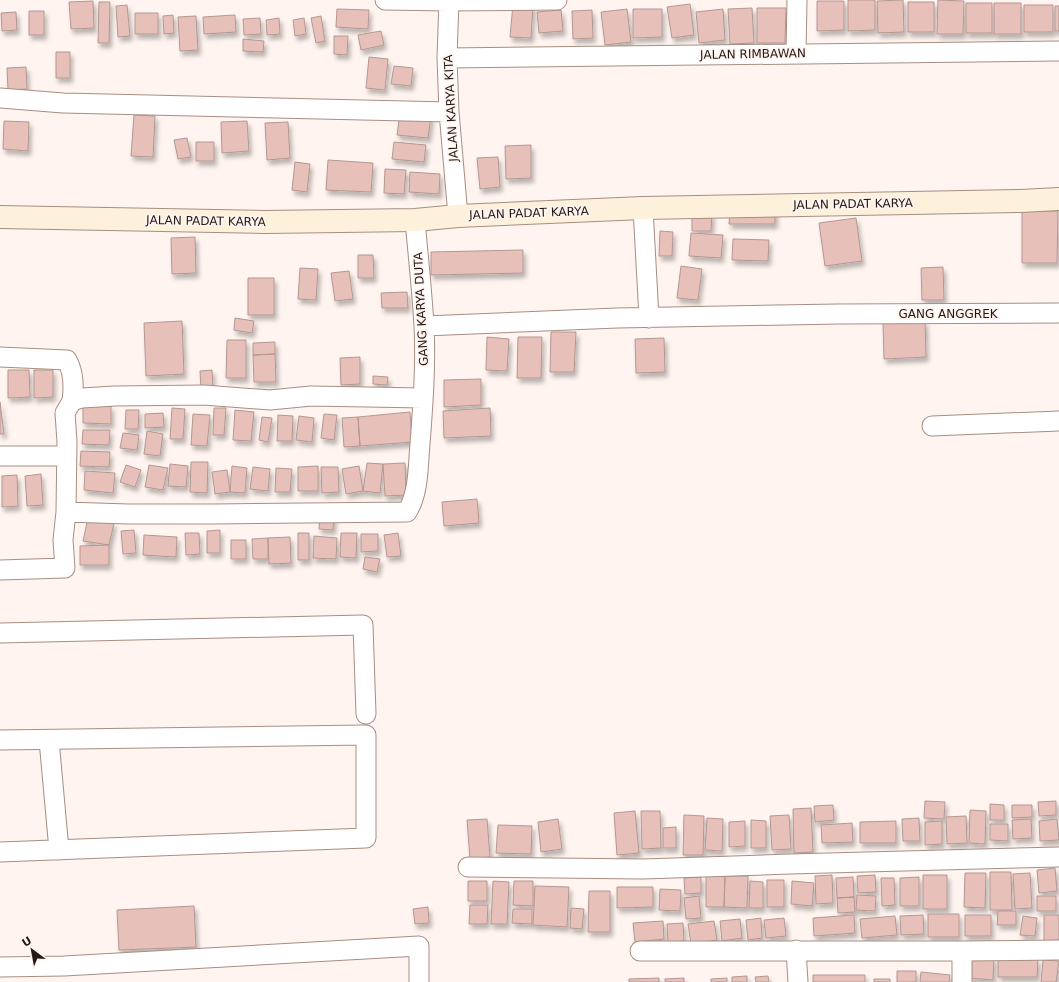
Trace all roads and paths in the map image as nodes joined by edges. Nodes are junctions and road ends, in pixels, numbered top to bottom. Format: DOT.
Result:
graph roads {
  1 [pos="385,0"];
  2 [pos="557,0"];
  3 [pos="798,0"];
  4 [pos="449,1"];
  5 [pos="1059,51"];
  6 [pos="796,53"];
  7 [pos="448,58"];
  8 [pos="0,98"];
  9 [pos="449,112"];
  10 [pos="1059,198"];
  11 [pos="643,208"];
  12 [pos="458,216"];
  13 [pos="0,217"];
  14 [pos="415,220"];
  15 [pos="1059,314"];
  16 [pos="649,318"];
  17 [pos="424,326"];
  18 [pos="0,357"];
  19 [pos="423,398"];
  20 [pos="72,401"];
  21 [pos="1059,421"];
  22 [pos="932,426"];
  23 [pos="0,456"];
  24 [pos="67,456"];
  25 [pos="66,512"];
  26 [pos="0,570"];
  27 [pos="0,633"];
  28 [pos="366,714"];
  29 [pos="0,740"];
  30 [pos="48,740"];
  31 [pos="58,850"];
  32 [pos="0,852"];
  33 [pos="1059,857"];
  34 [pos="468,868"];
  35 [pos="796,950"];
  36 [pos="1059,950"];
  37 [pos="640,951"];
  38 [pos="962,951"];
  39 [pos="0,967"];
  40 [pos="419,982"];
  41 [pos="798,982"];
  42 [pos="962,982"];
  1 -- 4 [label="street"];
  2 -- 4 [label="street"];
  3 -- 6 [label="street"];
  4 -- 7 [label="street, JALAN KARYA KITA"];
  5 -- 6 [label="street, JALAN RIMBAWAN"];
  6 -- 7 [label="street, JALAN RIMBAWAN"];
  7 -- 9 [label="street, JALAN KARYA KITA"];
  8 -- 9 [label="street"];
  9 -- 12 [label="street, JALAN KARYA KITA"];
  10 -- 11 [label="street, JALAN PADAT KARYA"];
  11 -- 12 [label="street, JALAN PADAT KARYA"];
  11 -- 16 [label="street"];
  12 -- 14 [label="street, JALAN PADAT KARYA"];
  13 -- 14 [label="street, JALAN PADAT KARYA"];
  14 -- 17 [label="street, GANG KARYA DUTA"];
  15 -- 16 [label="street, GANG ANGGREK"];
  16 -- 17 [label="street, GANG ANGGREK"];
  17 -- 19 [label="street, GANG KARYA DUTA"];
  18 -- 20 [label="street"];
  19 -- 20 [label="street"];
  19 -- 25 [label="street, GANG KARYA DUTA"];
  20 -- 24 [label="street"];
  21 -- 22 [label="street"];
  23 -- 24 [label="street"];
  24 -- 25 [label="street"];
  25 -- 26 [label="street"];
  27 -- 28 [label="street"];
  29 -- 30 [label="street"];
  30 -- 31 [label="street"];
  30 -- 31 [label="street"];
  31 -- 32 [label="street"];
  33 -- 34 [label="street"];
  35 -- 37 [label="street"];
  35 -- 38 [label="street"];
  35 -- 41 [label="street"];
  36 -- 38 [label="street"];
  38 -- 42 [label="street"];
  39 -- 40 [label="street"];
}
